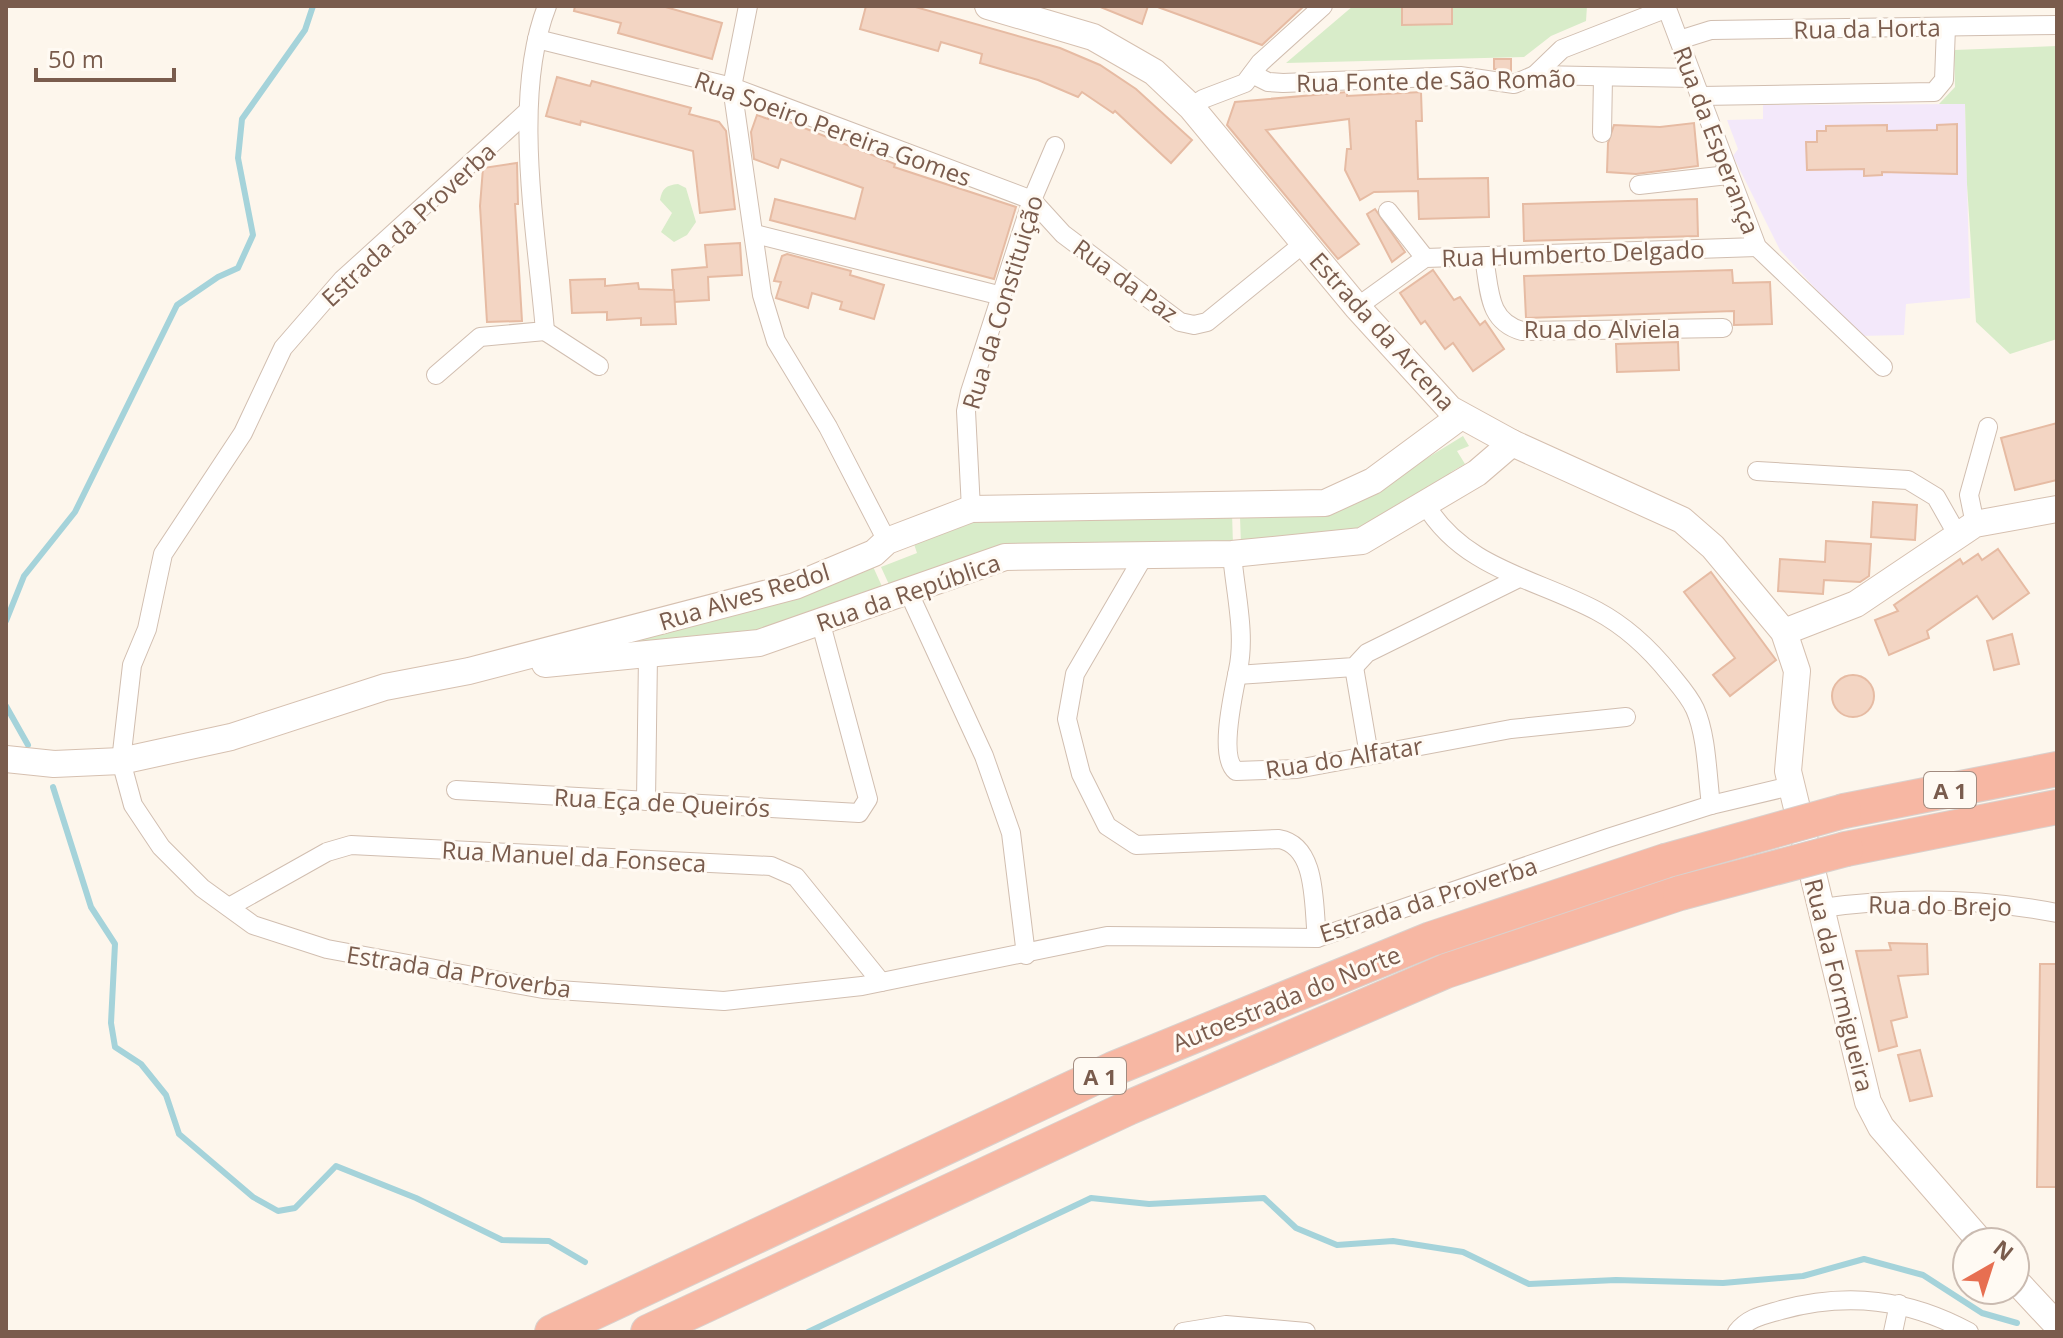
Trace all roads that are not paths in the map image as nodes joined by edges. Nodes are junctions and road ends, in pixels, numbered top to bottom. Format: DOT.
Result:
graph roads {
  1 [pos="547,6"];
  2 [pos="748,6"];
  3 [pos="988,6"];
  4 [pos="1323,6"];
  5 [pos="1666,7"];
  6 [pos="2057,25"];
  7 [pos="1946,27"];
  8 [pos="537,39"];
  9 [pos="1679,40"];
  10 [pos="1252,74"];
  11 [pos="1535,75"];
  12 [pos="1603,77"];
  13 [pos="1693,78"];
  14 [pos="732,87"];
  15 [pos="1700,96"];
  16 [pos="1191,107"];
  17 [pos="528,111"];
  18 [pos="1602,133"];
  19 [pos="1055,146"];
  20 [pos="1728,175"];
  21 [pos="1639,185"];
  22 [pos="1032,200"];
  23 [pos="1388,211"];
  24 [pos="755,234"];
  25 [pos="1303,244"];
  26 [pos="1757,247"];
  27 [pos="1425,258"];
  28 [pos="1484,258"];
  29 [pos="1002,296"];
  30 [pos="1357,307"];
  31 [pos="1723,328"];
  32 [pos="545,331"];
  33 [pos="599,366"];
  34 [pos="1883,367"];
  35 [pos="436,375"];
  36 [pos="1461,416"];
  37 [pos="1988,427"];
  38 [pos="1512,443"];
  39 [pos="1757,471"];
  40 [pos="1425,504"];
  41 [pos="971,509"];
  42 [pos="2057,509"];
  43 [pos="1966,529"];
  44 [pos="887,541"];
  45 [pos="1145,554"];
  46 [pos="1232,554"];
  47 [pos="1519,578"];
  48 [pos="908,591"];
  49 [pos="821,624"];
  50 [pos="1784,632"];
  51 [pos="648,655"];
  52 [pos="1354,667"];
  53 [pos="469,671"];
  54 [pos="1237,675"];
  55 [pos="1626,717"];
  56 [pos="1369,755"];
  57 [pos="6,759"];
  58 [pos="121,761"];
  59 [pos="2057,769"];
  60 [pos="1791,786"];
  61 [pos="456,790"];
  62 [pos="646,801"];
  63 [pos="1711,805"];
  64 [pos="2057,807"];
  65 [pos="229,907"];
  66 [pos="1822,908"];
  67 [pos="2057,913"];
  68 [pos="1317,938"];
  69 [pos="1026,955"];
  70 [pos="881,982"];
  71 [pos="1968,1226"];
  72 [pos="2031,1297"];
  73 [pos="1899,1304"];
  74 [pos="2057,1325"];
  75 [pos="552,1332"];
  76 [pos="648,1332"];
  77 [pos="1183,1332"];
  78 [pos="1306,1332"];
  79 [pos="1737,1332"];
  80 [pos="1893,1332"];
  81 [pos="1969,1332"];
  1 -- 8 [label="street"];
  2 -- 14 [label="street"];
  3 -- 16 [label="street, Estrada da Arcena"];
  4 -- 10 [label="street"];
  5 -- 9 [label="street, Rua da Esperança"];
  5 -- 11 [label="street"];
  6 -- 7 [label="street, Rua da Horta"];
  7 -- 9 [label="street, Rua da Horta"];
  7 -- 15 [label="street"];
  8 -- 14 [label="street, Rua Soeiro Pereira Gomes"];
  8 -- 17 [label="street"];
  9 -- 13 [label="street, Rua da Esperança"];
  10 -- 11 [label="street, Rua Fonte de São Romão"];
  10 -- 16 [label="street"];
  11 -- 12 [label="street, Rua Fonte de São Romão"];
  12 -- 13 [label="street, Rua Fonte de São Romão"];
  12 -- 18 [label="street"];
  13 -- 15 [label="street, Rua da Esperança"];
  14 -- 22 [label="street, Rua Soeiro Pereira Gomes"];
  14 -- 24 [label="street"];
  15 -- 20 [label="street, Rua da Esperança"];
  16 -- 25 [label="street, Estrada da Arcena"];
  17 -- 32 [label="street"];
  17 -- 58 [label="street, Estrada da Proverba"];
  19 -- 22 [label="street, Rua da Constituição"];
  20 -- 21 [label="street"];
  20 -- 26 [label="street, Rua da Esperança"];
  22 -- 25 [label="street, Rua da Paz"];
  22 -- 29 [label="street, Rua da Constituição"];
  23 -- 27 [label="street"];
  24 -- 29 [label="street"];
  24 -- 44 [label="street"];
  25 -- 30 [label="street, Estrada da Arcena"];
  26 -- 28 [label="street, Rua Humberto Delgado"];
  26 -- 34 [label="street, Rua da Esperança"];
  27 -- 28 [label="street, Rua Humberto Delgado"];
  27 -- 30 [label="street, Rua Humberto Delgado"];
  28 -- 31 [label="street, Rua do Alviela"];
  29 -- 41 [label="street, Rua da Constituição"];
  30 -- 36 [label="street, Estrada da Arcena"];
  32 -- 33 [label="street"];
  32 -- 35 [label="street"];
  36 -- 38 [label="street, Estrada da Arcena"];
  36 -- 41 [label="street, Rua Alves Redol"];
  37 -- 43 [label="street"];
  38 -- 40 [label="street, Rua da República"];
  38 -- 50 [label="street, Estrada da Arcena"];
  39 -- 43 [label="street"];
  40 -- 46 [label="street, Rua da República"];
  40 -- 47 [label="street"];
  41 -- 44 [label="street, Rua Alves Redol"];
  42 -- 43 [label="street"];
  43 -- 50 [label="street"];
  44 -- 53 [label="street, Rua Alves Redol"];
  45 -- 46 [label="street, Rua da República"];
  45 -- 48 [label="street, Rua da República"];
  45 -- 68 [label="street"];
  46 -- 54 [label="street, Rua do Alfatar"];
  47 -- 52 [label="street"];
  47 -- 63 [label="street"];
  48 -- 49 [label="street, Rua da República"];
  48 -- 69 [label="street"];
  49 -- 51 [label="street, Rua da República"];
  49 -- 62 [label="street, Rua Eça de Queirós"];
  50 -- 60 [label="street, Estrada da Arcena"];
  51 -- 53 [label="street, Rua da República"];
  51 -- 62 [label="street"];
  52 -- 54 [label="street"];
  52 -- 56 [label="street"];
  53 -- 58 [label="street, Rua Alves Redol"];
  54 -- 56 [label="street, Rua do Alfatar"];
  55 -- 56 [label="street, Rua do Alfatar"];
  57 -- 58 [label="street, Rua Alves Redol"];
  58 -- 65 [label="street, Estrada da Proverba"];
  59 -- 75 [label="highway, Autoestrada do Norte / A 1, bridge"];
  60 -- 63 [label="street, Estrada da Proverba"];
  60 -- 66 [label="street, Rua da Formigueira"];
  61 -- 62 [label="street, Rua Eça de Queirós"];
  63 -- 68 [label="street, Estrada da Proverba"];
  64 -- 76 [label="highway, Autoestrada do Norte / A 1, bridge"];
  65 -- 70 [label="street, Estrada da Proverba"];
  65 -- 70 [label="street, Rua Manuel da Fonseca"];
  66 -- 67 [label="street, Rua do Brejo"];
  66 -- 71 [label="street, Rua da Formigueira"];
  68 -- 69 [label="street, Estrada da Proverba"];
  69 -- 70 [label="street, Estrada da Proverba"];
  72 -- 74 [label="street"];
  73 -- 79 [label="street"];
  73 -- 80 [label="street"];
  73 -- 81 [label="street"];
  77 -- 78 [label="street"];
}
